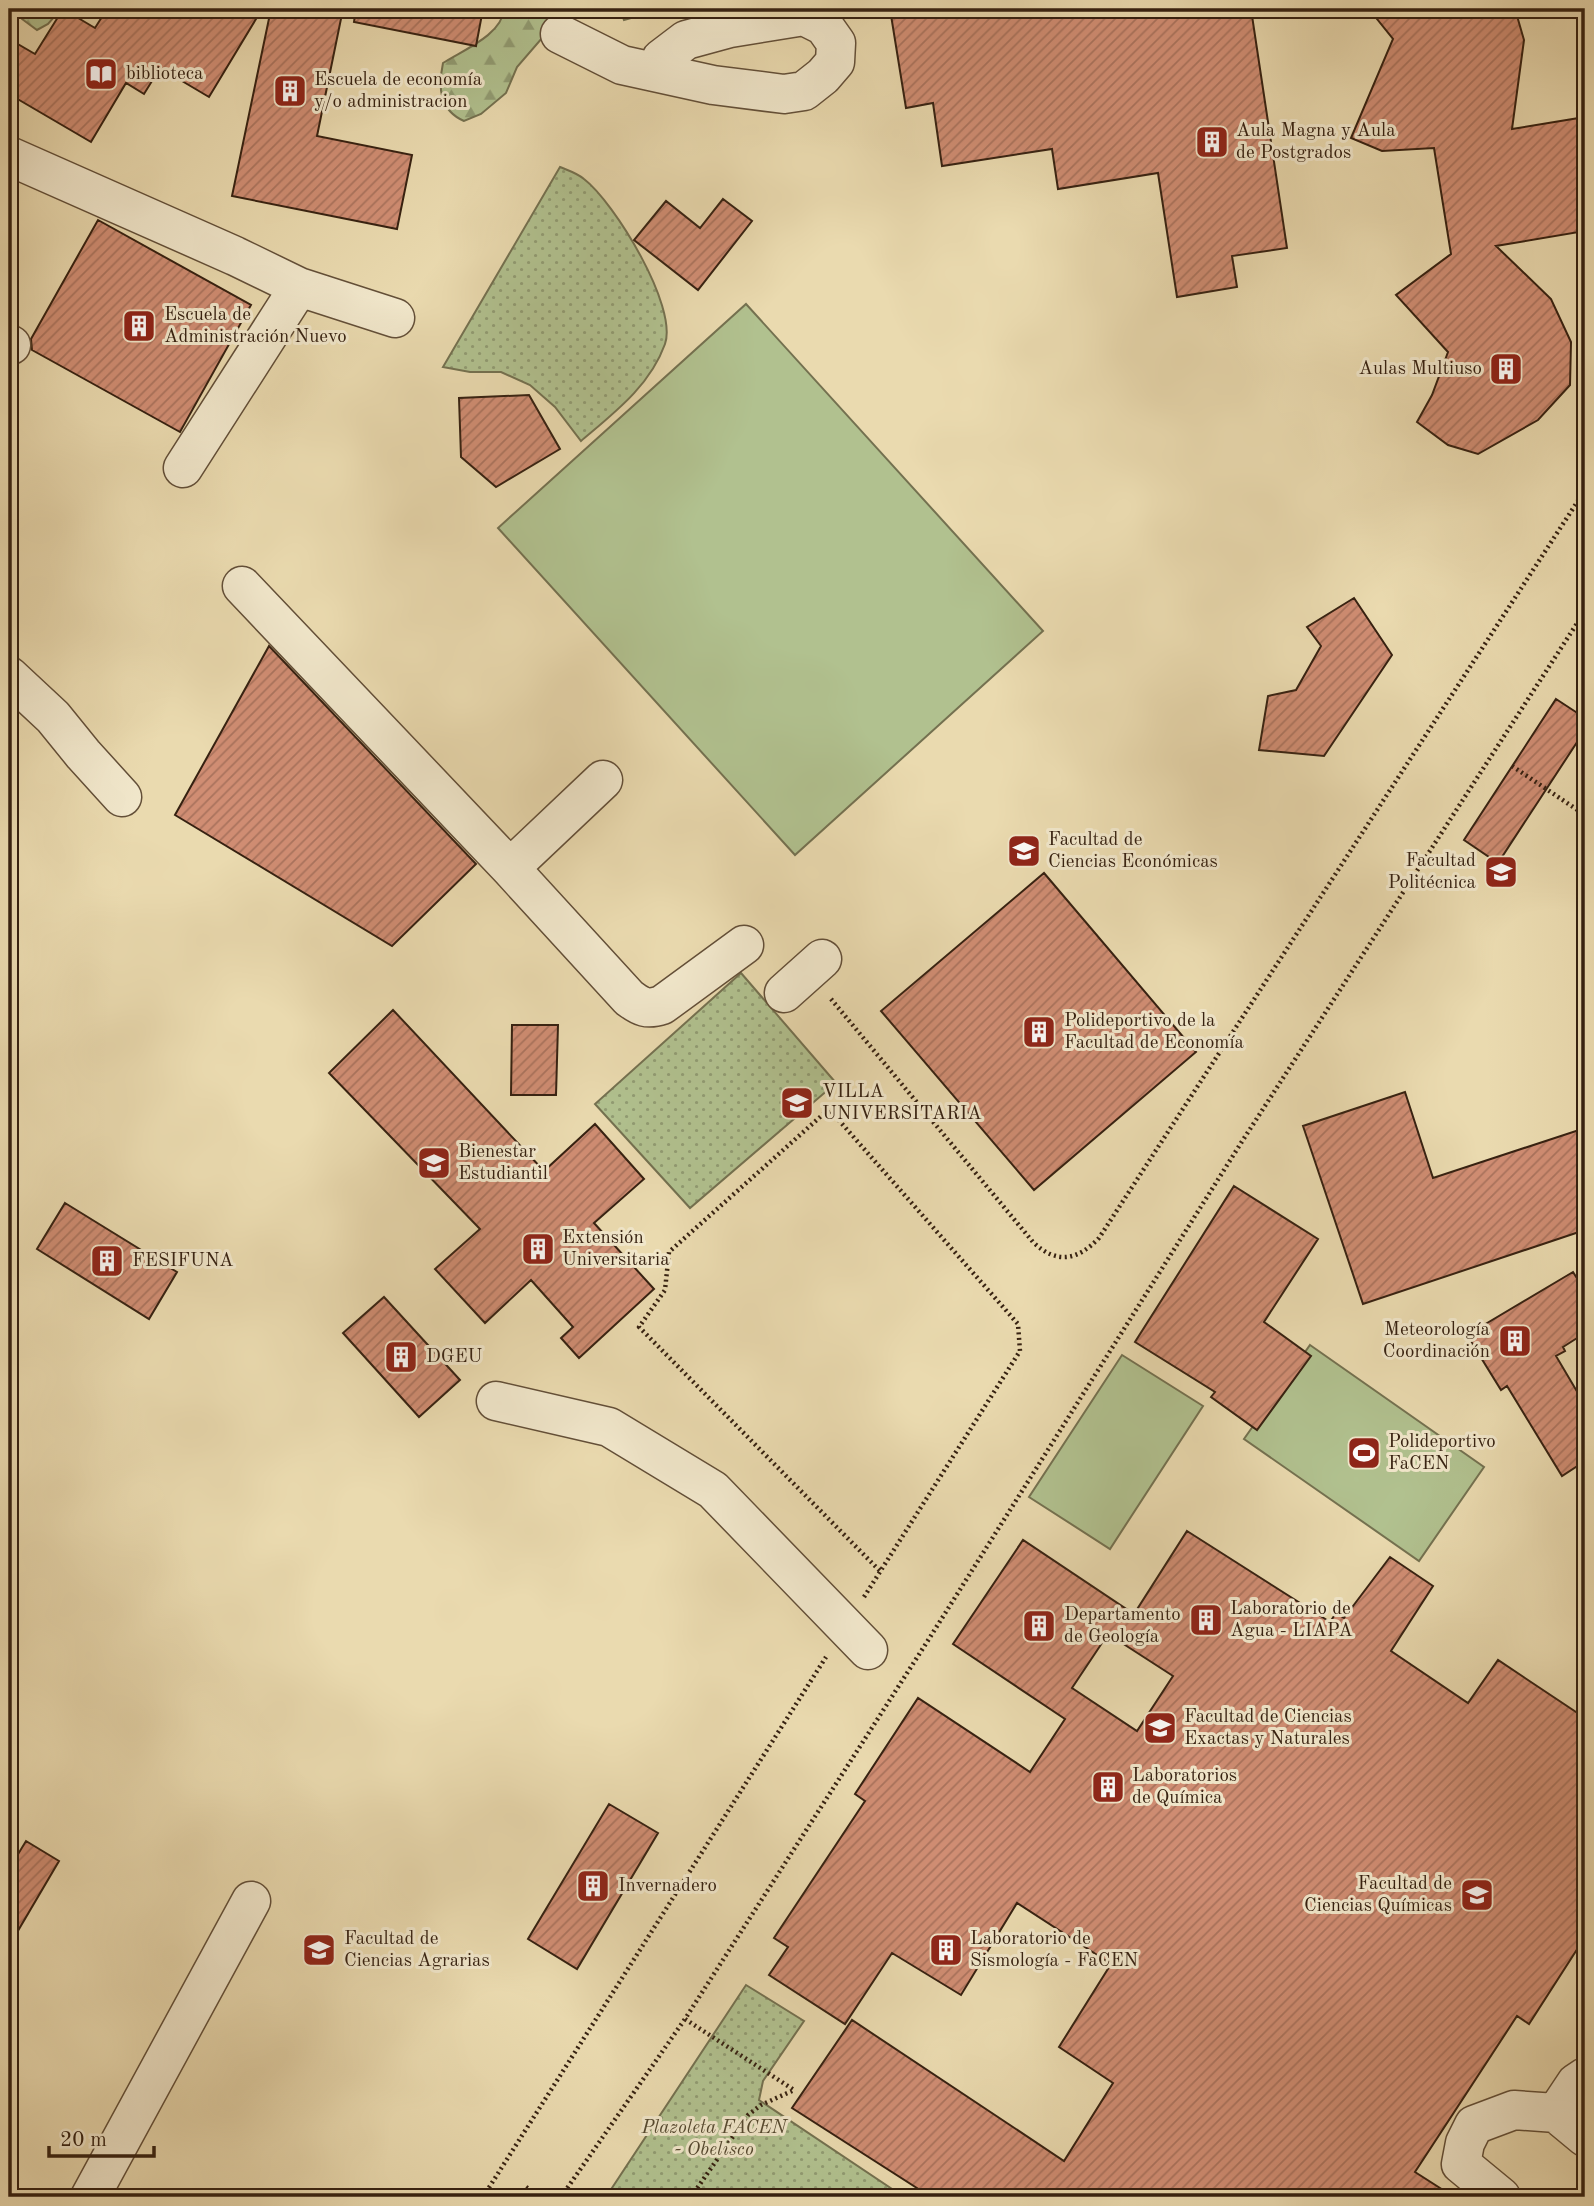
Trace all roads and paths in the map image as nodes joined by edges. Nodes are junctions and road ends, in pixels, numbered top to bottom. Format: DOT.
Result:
graph roads {
  1 [pos="560,34"];
  2 [pos="656,72"];
  3 [pos="9,156"];
  4 [pos="299,287"];
  5 [pos="395,318"];
  6 [pos="183,468"];
  7 [pos="1585,489"];
  8 [pos="242,586"];
  9 [pos="1585,611"];
  10 [pos="9,676"];
  11 [pos="1512,766"];
  12 [pos="603,780"];
  13 [pos="122,797"];
  14 [pos="1585,815"];
  15 [pos="510,868"];
  16 [pos="744,945"];
  17 [pos="804,975"];
  18 [pos="496,1401"];
  19 [pos="880,1571"];
  20 [pos="857,1638"];
  21 [pos="251,1901"];
  22 [pos="685,2019"];
  23 [pos="1585,2077"];
  24 [pos="1556,2113"];
  25 [pos="1585,2137"];
  26 [pos="526,2187"];
  27 [pos="90,2197"];
  28 [pos="483,2197"];
  29 [pos="540,2197"];
  30 [pos="561,2197"];
  31 [pos="691,2197"];
  32 [pos="1501,2197"];
  1 -- 2 [label="lane"];
  3 -- 4 [label="lane"];
  4 -- 5 [label="lane"];
  4 -- 6 [label="lane"];
  7 -- 17 [label="path"];
  8 -- 15 [label="lane"];
  9 -- 22 [label="path"];
  10 -- 13 [label="lane"];
  11 -- 14 [label="path"];
  12 -- 15 [label="lane"];
  15 -- 16 [label="lane"];
  18 -- 20 [label="lane"];
  19 -- 19 [label="path"];
  19 -- 20 [label="path"];
  20 -- 28 [label="path"];
  21 -- 27 [label="lane"];
  22 -- 30 [label="path"];
  22 -- 31 [label="path"];
  23 -- 24 [label="lane"];
  24 -- 25 [label="lane"];
  24 -- 32 [label="lane"];
  26 -- 29 [label="path"];
}
